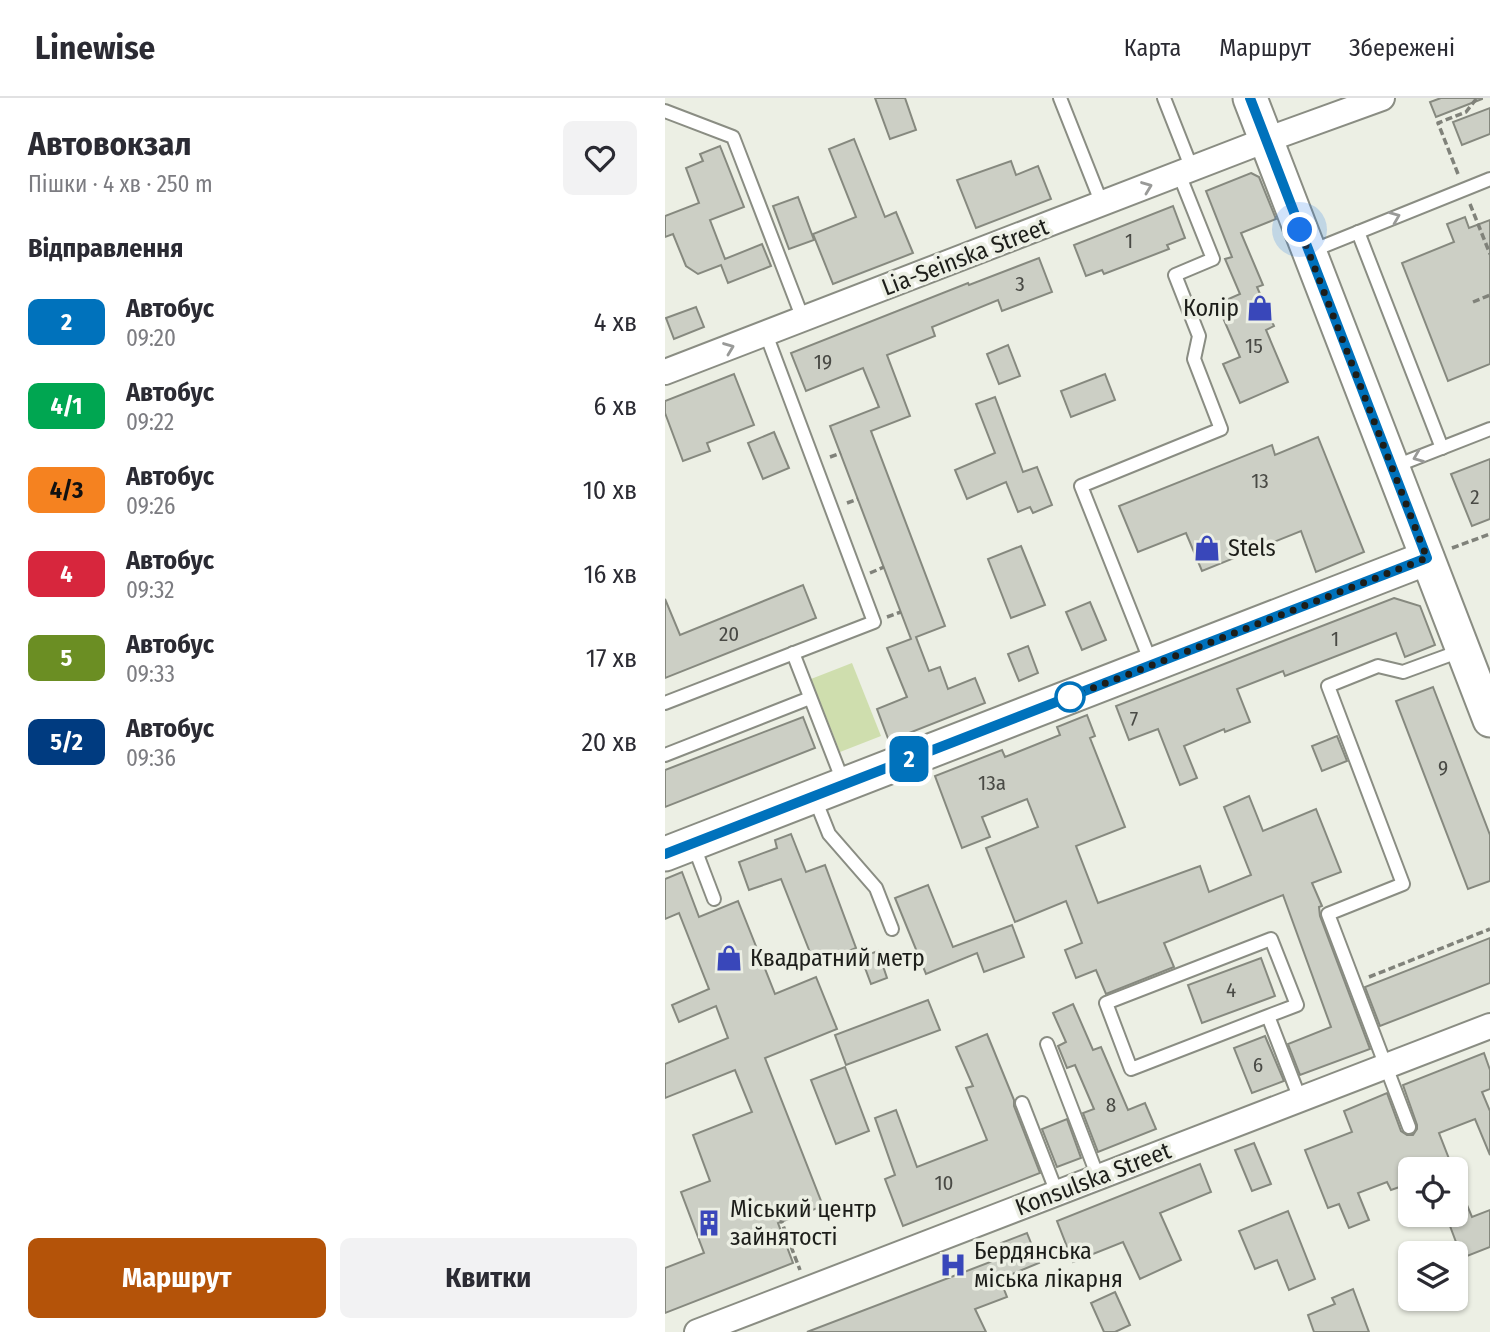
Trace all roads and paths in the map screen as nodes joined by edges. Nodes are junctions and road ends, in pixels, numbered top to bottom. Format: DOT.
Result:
graph roads {
  1 [pos="1060,98"];
  2 [pos="1164,98"];
  3 [pos="1250,98"];
  4 [pos="1382,98"];
  5 [pos="1477,98"];
  6 [pos="1350,104"];
  7 [pos="665,111"];
  8 [pos="1266,141"];
  9 [pos="1186,172"];
  10 [pos="1490,179"];
  11 [pos="1464,190"];
  12 [pos="1102,204"];
  13 [pos="1358,232"];
  14 [pos="1309,252"];
  15 [pos="1490,254"];
  16 [pos="1490,295"];
  17 [pos="1473,302"];
  18 [pos="803,319"];
  19 [pos="766,334"];
  20 [pos="665,372"];
  21 [pos="1490,429"];
  22 [pos="1442,448"];
  23 [pos="1392,468"];
  24 [pos="1490,534"];
  25 [pos="1427,558"];
  26 [pos="1463,650"];
  27 [pos="793,653"];
  28 [pos="1152,665"];
  29 [pos="810,698"];
  30 [pos="665,703"];
  31 [pos="1490,720"];
  32 [pos="665,755"];
  33 [pos="829,790"];
  34 [pos="679,849"];
  35 [pos="714,899"];
  36 [pos="892,929"];
  37 [pos="1490,929"];
  38 [pos="1354,983"];
  39 [pos="1268,1016"];
  40 [pos="1489,1030"];
  41 [pos="1047,1044"];
  42 [pos="1386,1066"];
  43 [pos="1300,1099"];
  44 [pos="1022,1103"];
  45 [pos="1409,1127"];
  46 [pos="1098,1177"];
  47 [pos="1057,1193"];
  48 [pos="776,1207"];
  49 [pos="807,1289"];
  50 [pos="697,1332"];
  1 -- 12 [label="lane"];
  2 -- 9 [label="lane"];
  3 -- 8 [label="main road"];
  4 -- 6 [label="street, Lia-Seinska Street"];
  5 -- 11 [label="path"];
  6 -- 8 [label="street, Lia-Seinska Street"];
  7 -- 18 [label="lane"];
  8 -- 9 [label="street, Lia-Seinska Street"];
  8 -- 14 [label="main road"];
  12 -- 9 [label="street, Lia-Seinska Street, one-way"];
  9 -- 28 [label="lane"];
  10 -- 11 [label="lane"];
  13 -- 11 [label="lane, one-way"];
  11 -- 15 [label="path"];
  12 -- 18 [label="street, Lia-Seinska Street"];
  13 -- 14 [label="lane"];
  13 -- 22 [label="lane"];
  14 -- 23 [label="main road"];
  16 -- 17 [label="path"];
  18 -- 19 [label="street, Lia-Seinska Street"];
  20 -- 19 [label="street, Lia-Seinska Street, one-way"];
  19 -- 27 [label="lane"];
  21 -- 22 [label="lane"];
  22 -- 23 [label="lane, one-way"];
  23 -- 25 [label="main road"];
  24 -- 25 [label="path"];
  25 -- 26 [label="main road"];
  25 -- 28 [label="main road"];
  26 -- 31 [label="main road"];
  26 -- 38 [label="lane"];
  27 -- 29 [label="lane"];
  27 -- 30 [label="lane"];
  28 -- 33 [label="main road"];
  29 -- 32 [label="lane"];
  29 -- 33 [label="lane"];
  33 -- 34 [label="main road"];
  33 -- 36 [label="lane"];
  34 -- 35 [label="lane"];
  37 -- 38 [label="path"];
  38 -- 42 [label="lane"];
  39 -- 39 [label="lane"];
  39 -- 43 [label="lane"];
  40 -- 42 [label="street, Konsulska Street"];
  41 -- 46 [label="lane"];
  42 -- 43 [label="street, Konsulska Street"];
  42 -- 45 [label="lane"];
  43 -- 46 [label="street, Konsulska Street"];
  44 -- 47 [label="lane"];
  46 -- 47 [label="street, Konsulska Street"];
  47 -- 49 [label="street, Konsulska Street"];
  48 -- 49 [label="path"];
  49 -- 50 [label="street, Konsulska Street"];
}
